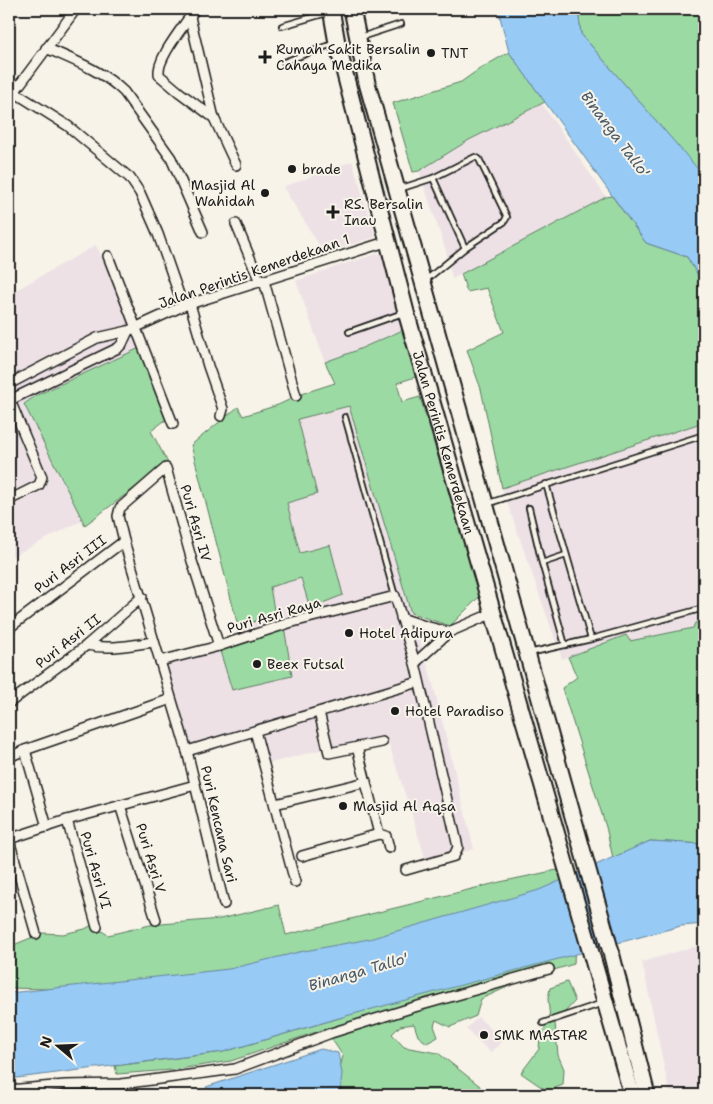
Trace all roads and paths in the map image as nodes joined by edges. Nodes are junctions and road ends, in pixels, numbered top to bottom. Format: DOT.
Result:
graph roads {
  1 [pos="76,9"];
  2 [pos="195,9"];
  3 [pos="352,9"];
  4 [pos="331,10"];
  5 [pos="190,17"];
  6 [pos="401,24"];
  7 [pos="282,26"];
  8 [pos="357,38"];
  9 [pos="337,42"];
  10 [pos="46,48"];
  11 [pos="284,62"];
  12 [pos="11,96"];
  13 [pos="214,118"];
  14 [pos="382,134"];
  15 [pos="362,140"];
  16 [pos="236,165"];
  17 [pos="433,178"];
  18 [pos="398,190"];
  19 [pos="236,224"];
  20 [pos="203,232"];
  21 [pos="389,241"];
  22 [pos="465,248"];
  23 [pos="108,256"];
  24 [pos="262,281"];
  25 [pos="424,282"];
  26 [pos="187,305"];
  27 [pos="406,312"];
  28 [pos="132,329"];
  29 [pos="349,332"];
  30 [pos="9,384"];
  31 [pos="296,396"];
  32 [pos="9,399"];
  33 [pos="221,416"];
  34 [pos="344,417"];
  35 [pos="173,424"];
  36 [pos="704,435"];
  37 [pos="546,484"];
  38 [pos="9,500"];
  39 [pos="485,504"];
  40 [pos="529,508"];
  41 [pos="119,510"];
  42 [pos="124,541"];
  43 [pos="566,555"];
  44 [pos="542,563"];
  45 [pos="395,596"];
  46 [pos="142,597"];
  47 [pos="704,608"];
  48 [pos="494,613"];
  49 [pos="401,618"];
  50 [pos="9,628"];
  51 [pos="449,632"];
  52 [pos="591,639"];
  53 [pos="153,642"];
  54 [pos="565,645"];
  55 [pos="87,646"];
  56 [pos="219,646"];
  57 [pos="528,654"];
  58 [pos="160,661"];
  59 [pos="414,662"];
  60 [pos="419,682"];
  61 [pos="172,699"];
  62 [pos="9,704"];
  63 [pos="319,712"];
  64 [pos="255,731"];
  65 [pos="382,742"];
  66 [pos="357,747"];
  67 [pos="25,750"];
  68 [pos="187,751"];
  69 [pos="9,757"];
  70 [pos="366,782"];
  71 [pos="195,785"];
  72 [pos="275,804"];
  73 [pos="120,805"];
  74 [pos="67,820"];
  75 [pos="47,827"];
  76 [pos="379,834"];
  77 [pos="9,840"];
  78 [pos="389,848"];
  79 [pos="302,856"];
  80 [pos="406,870"];
  81 [pos="295,882"];
  82 [pos="224,904"];
  83 [pos="156,920"];
  84 [pos="97,927"];
  85 [pos="36,934"];
  86 [pos="550,969"];
  87 [pos="604,1003"];
  88 [pos="543,1023"];
  89 [pos="9,1090"];
  90 [pos="632,1095"];
  91 [pos="647,1095"];
  1 -- 10 [label="street"];
  2 -- 5 [label="street"];
  3 -- 8 [label="highway, Jalan Perintis Kemerdekaan"];
  4 -- 7 [label="lane"];
  4 -- 9 [label="highway, Jalan Perintis Kemerdekaan"];
  5 -- 13 [label="street"];
  5 -- 13 [label="street"];
  6 -- 8 [label="lane"];
  8 -- 14 [label="highway, Jalan Perintis Kemerdekaan"];
  9 -- 11 [label="lane"];
  9 -- 15 [label="highway, Jalan Perintis Kemerdekaan"];
  10 -- 12 [label="street"];
  10 -- 20 [label="street"];
  12 -- 26 [label="street"];
  13 -- 16 [label="street"];
  14 -- 15 [label="highway"];
  14 -- 18 [label="highway, Jalan Perintis Kemerdekaan"];
  15 -- 21 [label="highway, Jalan Perintis Kemerdekaan"];
  17 -- 18 [label="lane"];
  17 -- 22 [label="lane"];
  17 -- 22 [label="lane"];
  18 -- 25 [label="highway, Jalan Perintis Kemerdekaan"];
  19 -- 24 [label="street"];
  21 -- 24 [label="street, Jalan Perintis Kemerdekaan 1"];
  21 -- 27 [label="highway, Jalan Perintis Kemerdekaan"];
  22 -- 25 [label="lane"];
  23 -- 28 [label="street"];
  24 -- 26 [label="street, Jalan Perintis Kemerdekaan 1"];
  24 -- 31 [label="street"];
  25 -- 39 [label="highway, Jalan Perintis Kemerdekaan"];
  26 -- 28 [label="street, Jalan Perintis Kemerdekaan 1"];
  26 -- 33 [label="street"];
  27 -- 29 [label="lane"];
  27 -- 48 [label="highway, Jalan Perintis Kemerdekaan"];
  28 -- 30 [label="street, Jalan Perintis Kemerdekaan 1"];
  28 -- 32 [label="street, Jalan Perintis Kemerdekaan 1"];
  28 -- 35 [label="street"];
  32 -- 38 [label="street, Jalan Perintis Kemerdekaan 1"];
  34 -- 45 [label="lane"];
  36 -- 37 [label="lane"];
  37 -- 39 [label="lane"];
  37 -- 43 [label="lane"];
  39 -- 57 [label="highway, Jalan Perintis Kemerdekaan"];
  40 -- 44 [label="lane"];
  41 -- 42 [label="street, Puri Kencana Sari"];
  41 -- 56 [label="street, Puri Asri IV"];
  42 -- 46 [label="street, Puri Kencana Sari"];
  42 -- 50 [label="street, Puri Asri III"];
  43 -- 44 [label="lane"];
  43 -- 52 [label="lane"];
  44 -- 54 [label="lane"];
  45 -- 49 [label="street"];
  45 -- 56 [label="street, Puri Asri Raya"];
  46 -- 53 [label="street, Puri Kencana Sari"];
  46 -- 55 [label="street, Puri Asri II"];
  47 -- 52 [label="lane"];
  48 -- 51 [label="street"];
  48 -- 87 [label="highway, Jalan Perintis Kemerdekaan"];
  49 -- 51 [label="street"];
  49 -- 59 [label="street"];
  51 -- 59 [label="street"];
  52 -- 54 [label="lane"];
  53 -- 55 [label="street"];
  53 -- 58 [label="street, Puri Kencana Sari"];
  54 -- 57 [label="lane"];
  55 -- 62 [label="street, Puri Asri II"];
  56 -- 58 [label="street, Puri Asri Raya"];
  57 -- 91 [label="highway, Jalan Perintis Kemerdekaan"];
  58 -- 61 [label="street, Puri Kencana Sari"];
  59 -- 60 [label="street"];
  60 -- 63 [label="street"];
  60 -- 80 [label="street"];
  61 -- 67 [label="street"];
  61 -- 68 [label="street, Puri Kencana Sari"];
  63 -- 64 [label="street"];
  63 -- 66 [label="street"];
  64 -- 68 [label="street"];
  64 -- 72 [label="street"];
  65 -- 66 [label="street"];
  66 -- 70 [label="street"];
  67 -- 69 [label="street"];
  67 -- 75 [label="street"];
  68 -- 71 [label="street, Puri Kencana Sari"];
  70 -- 72 [label="street"];
  70 -- 76 [label="street"];
  71 -- 73 [label="street"];
  71 -- 82 [label="street, Puri Kencana Sari"];
  72 -- 81 [label="street"];
  73 -- 74 [label="street"];
  73 -- 83 [label="street, Puri Asri V"];
  74 -- 75 [label="street"];
  74 -- 84 [label="street, Puri Asri VI"];
  75 -- 77 [label="street"];
  76 -- 78 [label="street"];
  76 -- 79 [label="street"];
  77 -- 85 [label="street"];
  86 -- 89 [label="street"];
  87 -- 88 [label="lane"];
  87 -- 90 [label="highway, Jalan Perintis Kemerdekaan"];
}
